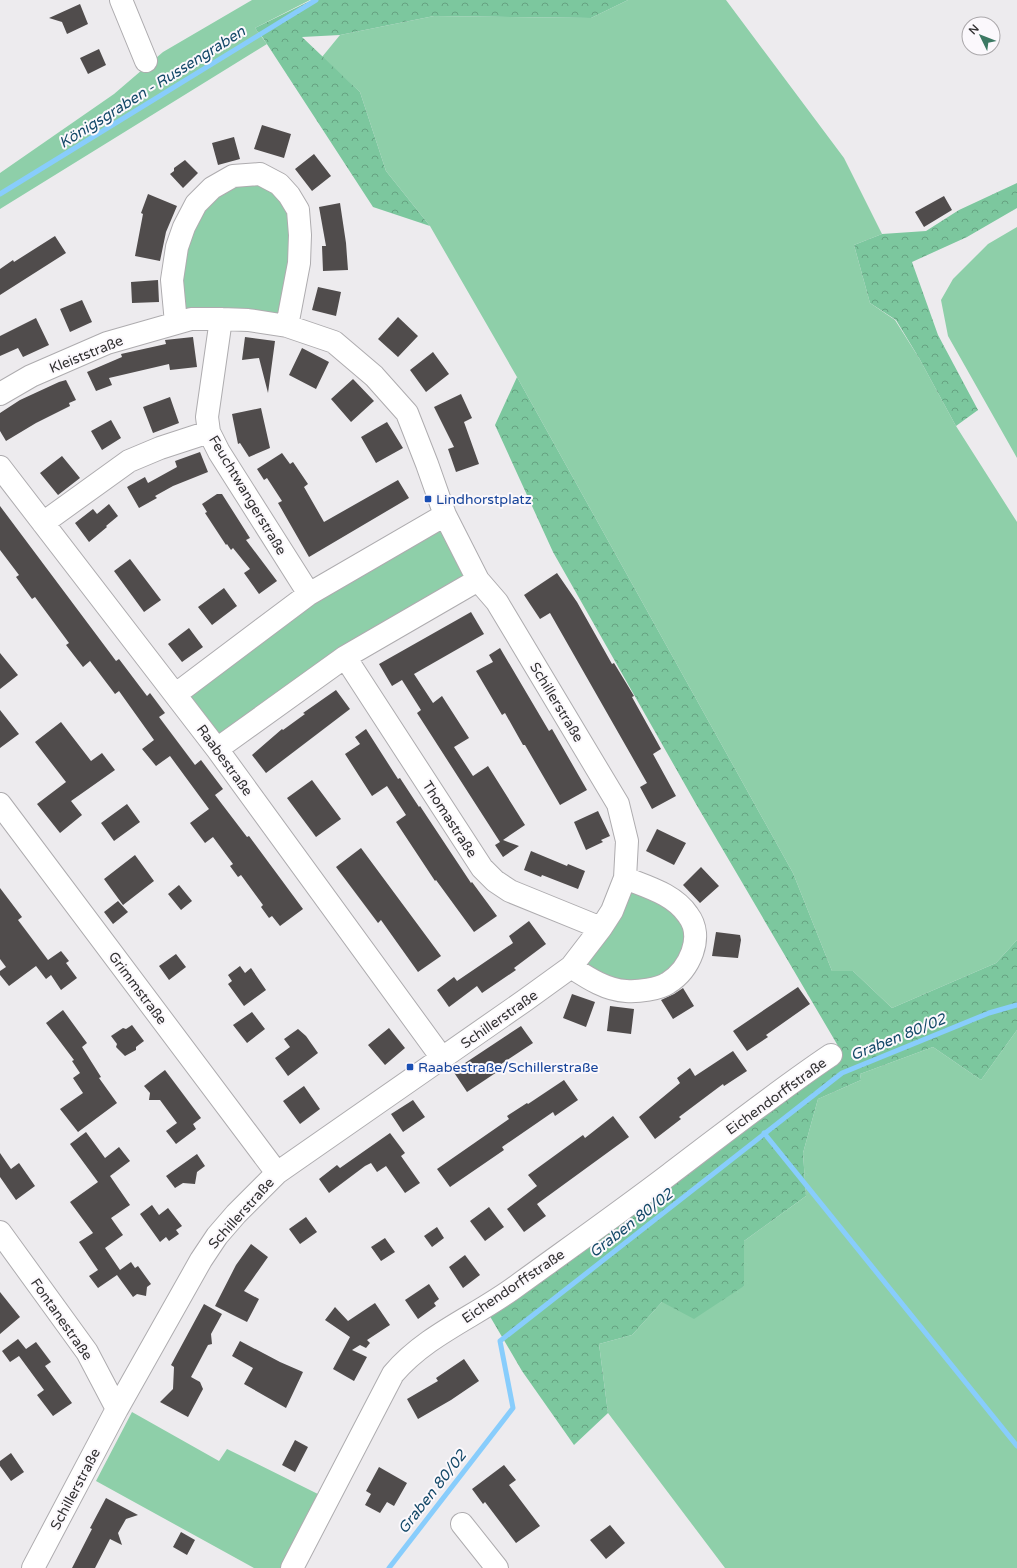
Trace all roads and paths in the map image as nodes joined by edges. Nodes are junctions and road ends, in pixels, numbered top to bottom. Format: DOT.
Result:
graph roads {
  1 [pos="121,0"];
  2 [pos="146,61"];
  3 [pos="221,318"];
  4 [pos="176,323"];
  5 [pos="287,326"];
  6 [pos="0,394"];
  7 [pos="209,432"];
  8 [pos="0,467"];
  9 [pos="446,515"];
  10 [pos="43,523"];
  11 [pos="478,580"];
  12 [pos="309,594"];
  13 [pos="345,657"];
  14 [pos="176,694"];
  15 [pos="217,749"];
  16 [pos="0,804"];
  17 [pos="625,878"];
  18 [pos="601,928"];
  19 [pos="571,967"];
  20 [pos="831,1055"];
  21 [pos="442,1058"];
  22 [pos="277,1173"];
  23 [pos="0,1232"];
  24 [pos="118,1409"];
  25 [pos="462,1524"];
  26 [pos="33,1568"];
  27 [pos="292,1568"];
  28 [pos="497,1568"];
  1 -- 2 [label="street"];
  3 -- 4 [label="street, Kleiststraße"];
  3 -- 5 [label="street, Kleiststraße"];
  3 -- 7 [label="street, Feuchtwangerstraße"];
  4 -- 5 [label="street"];
  4 -- 6 [label="street, Kleiststraße"];
  5 -- 9 [label="street, Kleiststraße"];
  7 -- 10 [label="street"];
  7 -- 12 [label="street, Feuchtwangerstraße"];
  8 -- 10 [label="street, Raabestraße"];
  9 -- 11 [label="street"];
  9 -- 12 [label="street"];
  10 -- 14 [label="street, Raabestraße"];
  11 -- 13 [label="street"];
  11 -- 17 [label="street, Schillerstraße"];
  12 -- 14 [label="street"];
  13 -- 15 [label="street"];
  13 -- 18 [label="street, Thomastraße"];
  14 -- 15 [label="street, Raabestraße"];
  15 -- 21 [label="street, Raabestraße"];
  16 -- 22 [label="street, Grimmstraße"];
  17 -- 18 [label="street, Schillerstraße"];
  17 -- 19 [label="street"];
  18 -- 19 [label="street, Schillerstraße"];
  19 -- 21 [label="street, Schillerstraße"];
  20 -- 27 [label="street, Eichendorffstraße"];
  21 -- 22 [label="street, Schillerstraße"];
  22 -- 24 [label="street, Schillerstraße"];
  23 -- 24 [label="street, Fontanestraße"];
  24 -- 26 [label="street, Schillerstraße"];
  25 -- 28 [label="street"];
}
